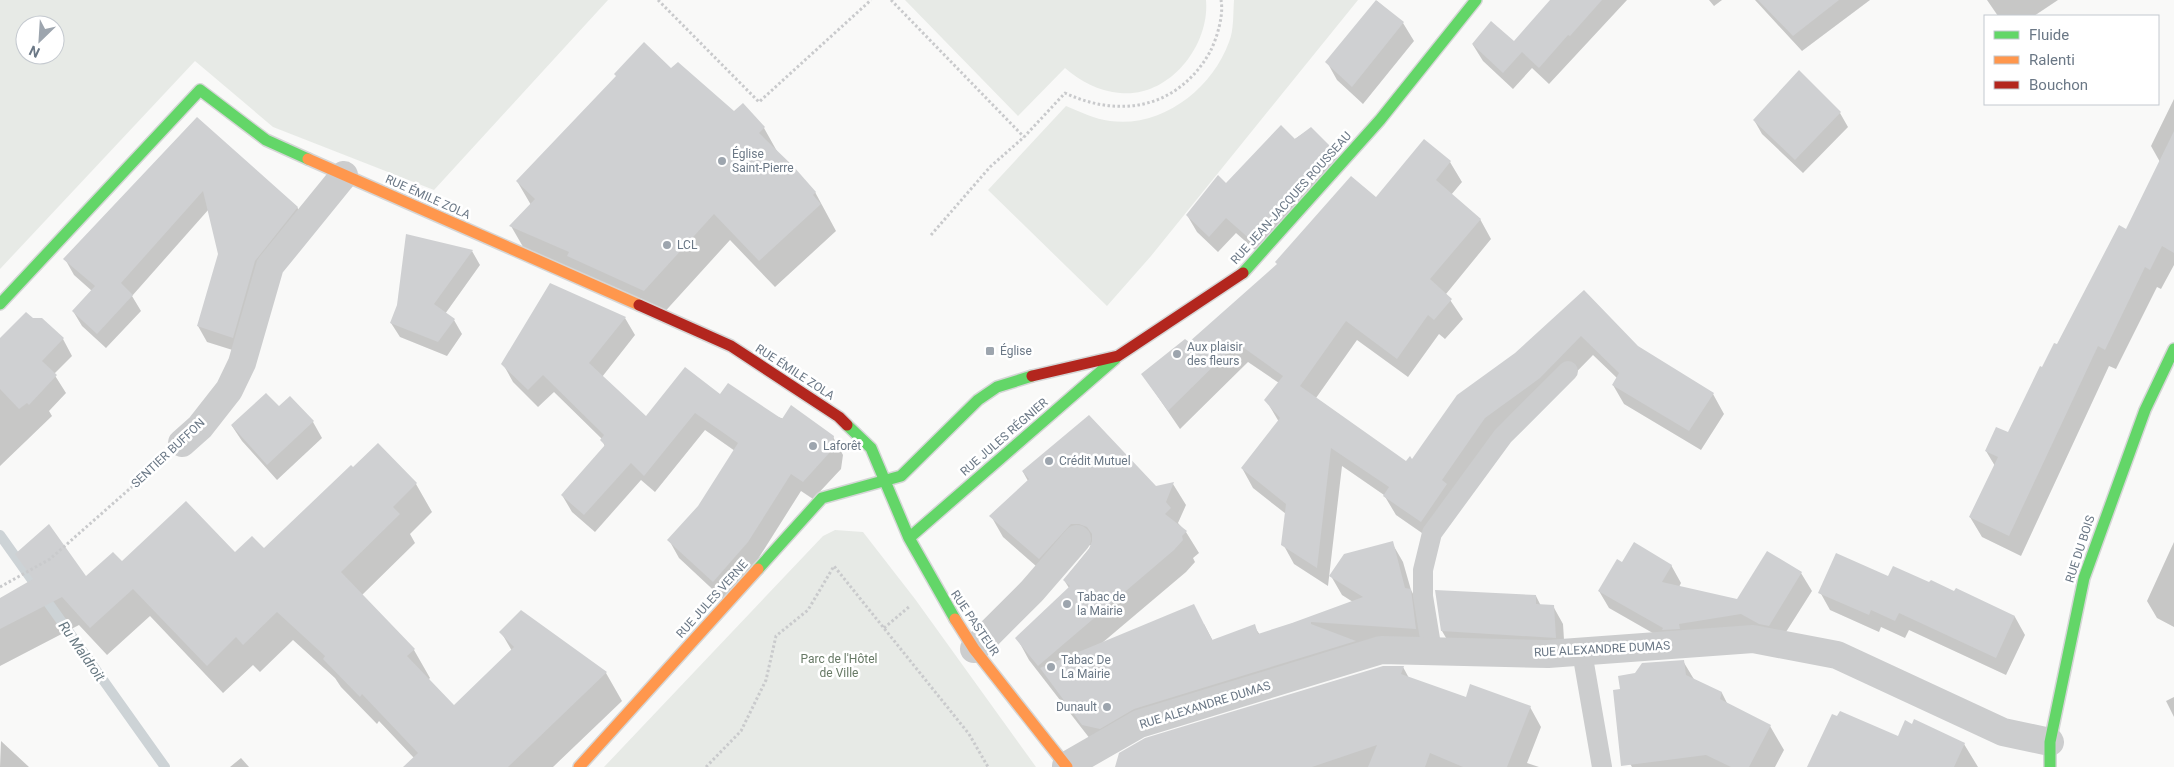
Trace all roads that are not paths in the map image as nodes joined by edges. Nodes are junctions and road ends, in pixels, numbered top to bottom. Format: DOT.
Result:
graph roads {
  1 [pos="1476,0"];
  2 [pos="344,175"];
  3 [pos="0,304"];
  4 [pos="2174,349"];
  5 [pos="1118,356"];
  6 [pos="1568,371"];
  7 [pos="182,443"];
  8 [pos="884,480"];
  9 [pos="909,538"];
  10 [pos="1078,539"];
  11 [pos="974,649"];
  12 [pos="1432,651"];
  13 [pos="1582,652"];
  14 [pos="2050,754"];
  15 [pos="1066,766"];
  16 [pos="580,767"];
  17 [pos="1602,767"];
  1 -- 5 [label="street, RUE JEAN-JACQUES ROUSSEAU"];
  2 -- 3 [label="street, RUE ÉMILE ZOLA"];
  2 -- 7 [label="street, SENTIER BUFFON"];
  2 -- 8 [label="street, RUE ÉMILE ZOLA"];
  4 -- 14 [label="street, RUE DU BOIS"];
  5 -- 8 [label="street, RUE JEAN-JACQUES ROUSSEAU"];
  5 -- 9 [label="street, RUE JULES RÉGNIER"];
  6 -- 12 [label="lane"];
  8 -- 9 [label="street, RUE PASTEUR"];
  8 -- 16 [label="street, RUE JULES VERNE"];
  9 -- 11 [label="street, RUE PASTEUR"];
  10 -- 11 [label="street"];
  11 -- 15 [label="street, RUE PASTEUR"];
  12 -- 13 [label="street, RUE ALEXANDRE DUMAS"];
  12 -- 15 [label="street, RUE ALEXANDRE DUMAS"];
  13 -- 14 [label="street, RUE ALEXANDRE DUMAS"];
  13 -- 17 [label="lane"];
}
